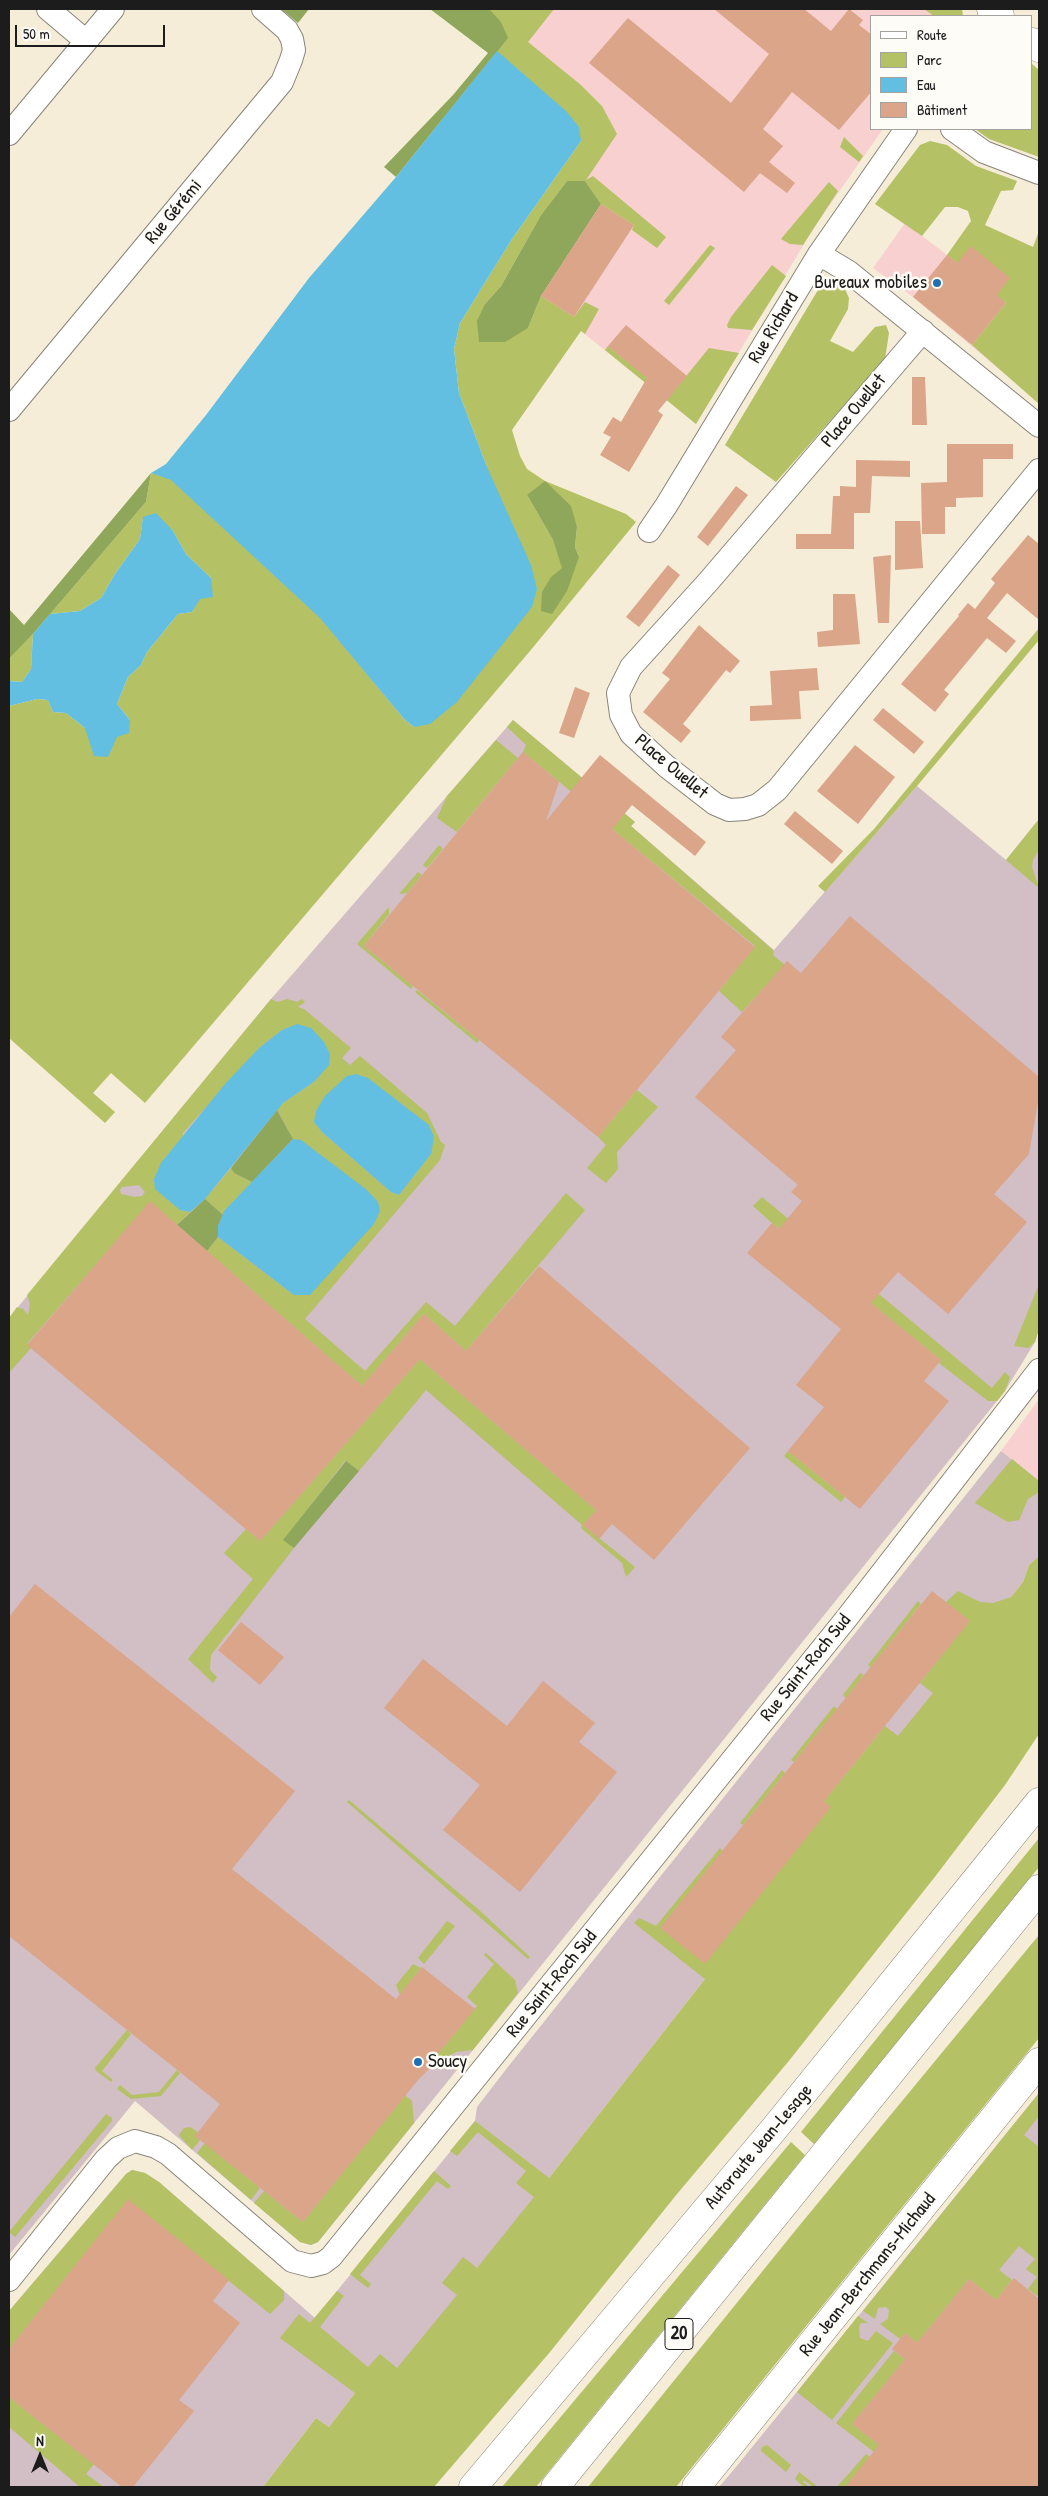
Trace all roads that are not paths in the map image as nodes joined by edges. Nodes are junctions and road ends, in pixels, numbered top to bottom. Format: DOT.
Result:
graph roads {
  1 [pos="48,9"];
  2 [pos="113,9"];
  3 [pos="263,9"];
  4 [pos="86,41"];
  5 [pos="905,130"];
  6 [pos="953,130"];
  7 [pos="9,134"];
  8 [pos="1039,173"];
  9 [pos="819,254"];
  10 [pos="923,331"];
  11 [pos="9,410"];
  12 [pos="1039,426"];
  13 [pos="1039,470"];
  14 [pos="649,531"];
  15 [pos="1039,1370"];
  16 [pos="1039,1789"];
  17 [pos="1039,1802"];
  18 [pos="1009,1839"];
  19 [pos="1039,1889"];
  20 [pos="1039,2062"];
  21 [pos="9,2280"];
  22 [pos="473,2487"];
  23 [pos="555,2487"];
  24 [pos="696,2487"];
  1 -- 4 [label="street"];
  2 -- 4 [label="street"];
  3 -- 11 [label="street, Rue Gérémi"];
  4 -- 7 [label="street"];
  5 -- 9 [label="street, Rue Richard"];
  6 -- 8 [label="street"];
  9 -- 10 [label="street"];
  9 -- 14 [label="street, Rue Richard"];
  10 -- 12 [label="street"];
  10 -- 13 [label="street, Place Ouellet"];
  15 -- 21 [label="street, Rue Saint-Roch Sud"];
  16 -- 18 [label="main road"];
  17 -- 18 [label="main road, Autoroute Jean-Lesage"];
  18 -- 22 [label="main road, Autoroute Jean-Lesage"];
  19 -- 23 [label="main road, 20"];
  20 -- 24 [label="main road, Rue Jean-Berchmans-Michaud"];
}
